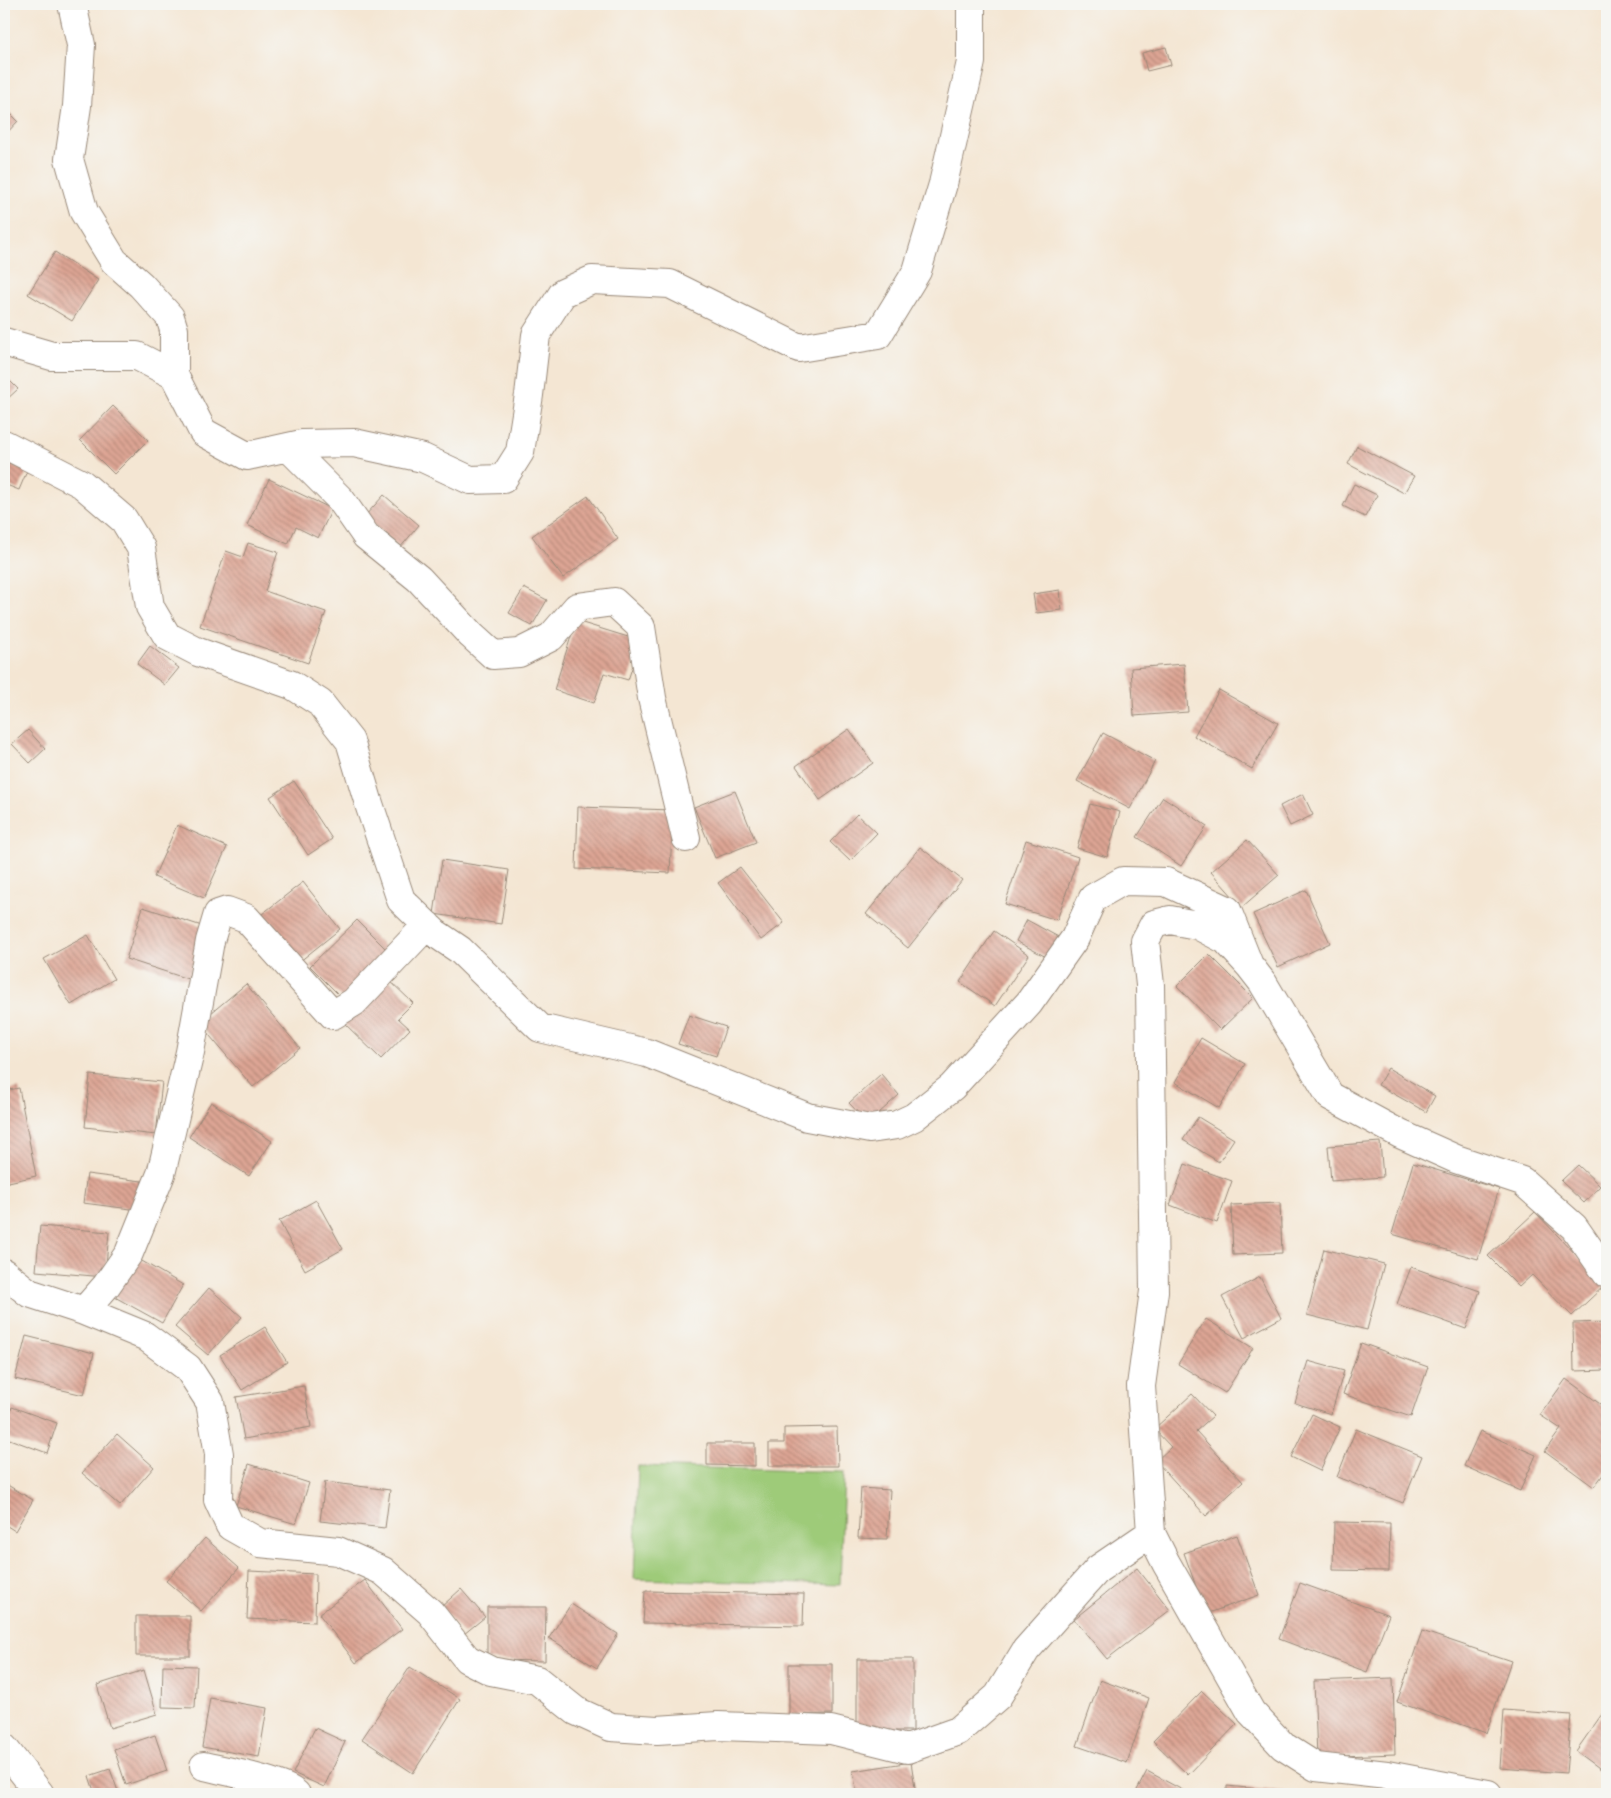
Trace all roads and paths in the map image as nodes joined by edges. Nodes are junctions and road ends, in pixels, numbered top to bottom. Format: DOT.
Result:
graph roads {
  1 [pos="72,4"];
  2 [pos="971,4"];
  3 [pos="4,342"];
  4 [pos="174,375"];
  5 [pos="4,444"];
  6 [pos="288,447"];
  7 [pos="686,838"];
  8 [pos="427,925"];
  9 [pos="1249,965"];
  10 [pos="4,1273"];
  11 [pos="1607,1274"];
  12 [pos="84,1310"];
  13 [pos="1151,1533"];
  14 [pos="4,1748"];
  15 [pos="204,1766"];
  16 [pos="40,1794"];
  17 [pos="296,1794"];
  18 [pos="1488,1794"];
  1 -- 4 [label="street"];
  2 -- 6 [label="street"];
  3 -- 4 [label="street"];
  4 -- 6 [label="street"];
  5 -- 8 [label="street"];
  6 -- 7 [label="street"];
  8 -- 9 [label="street"];
  8 -- 12 [label="street"];
  9 -- 11 [label="street"];
  9 -- 13 [label="street"];
  10 -- 12 [label="street"];
  12 -- 13 [label="street"];
  13 -- 18 [label="street"];
  14 -- 16 [label="street"];
  15 -- 17 [label="street"];
}
